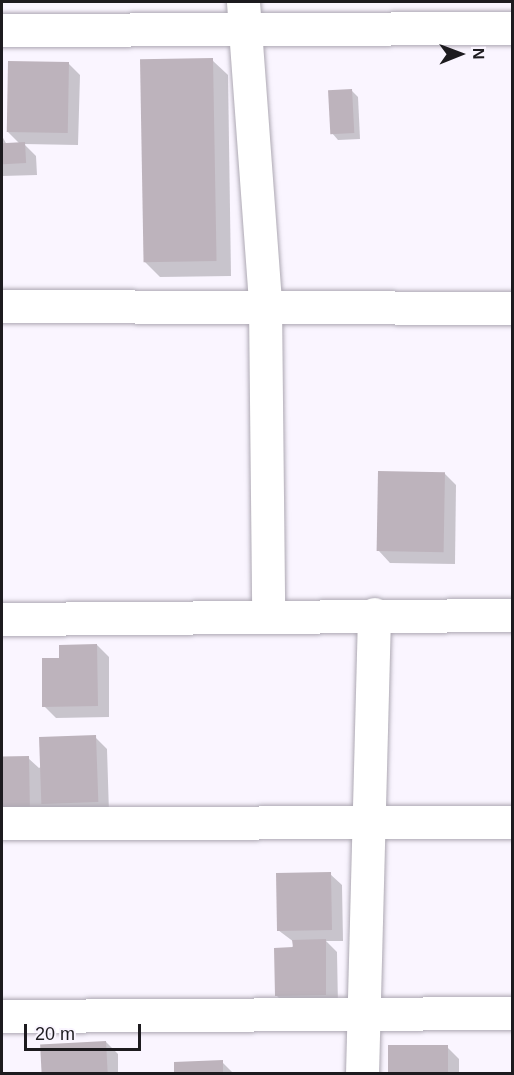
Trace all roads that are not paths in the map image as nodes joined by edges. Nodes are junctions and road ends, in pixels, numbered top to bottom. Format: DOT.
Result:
graph roads {
  1 [pos="244,17"];
  2 [pos="513,28"];
  3 [pos="2,30"];
  4 [pos="265,305"];
  5 [pos="2,306"];
  6 [pos="513,308"];
  7 [pos="374,614"];
  8 [pos="513,615"];
  9 [pos="268,617"];
  10 [pos="2,619"];
  11 [pos="371,821"];
  12 [pos="513,822"];
  13 [pos="2,823"];
  14 [pos="363,1012"];
  15 [pos="513,1013"];
  16 [pos="2,1016"];
  17 [pos="362,1074"];
  1 -- 2 [label="street"];
  1 -- 3 [label="street"];
  1 -- 4 [label="street"];
  4 -- 5 [label="street"];
  4 -- 6 [label="street"];
  4 -- 9 [label="street"];
  7 -- 8 [label="street"];
  7 -- 9 [label="street"];
  7 -- 11 [label="street"];
  9 -- 10 [label="street"];
  11 -- 12 [label="street"];
  11 -- 13 [label="street"];
  11 -- 14 [label="street"];
  14 -- 15 [label="street"];
  14 -- 16 [label="street"];
  14 -- 17 [label="street"];
}
